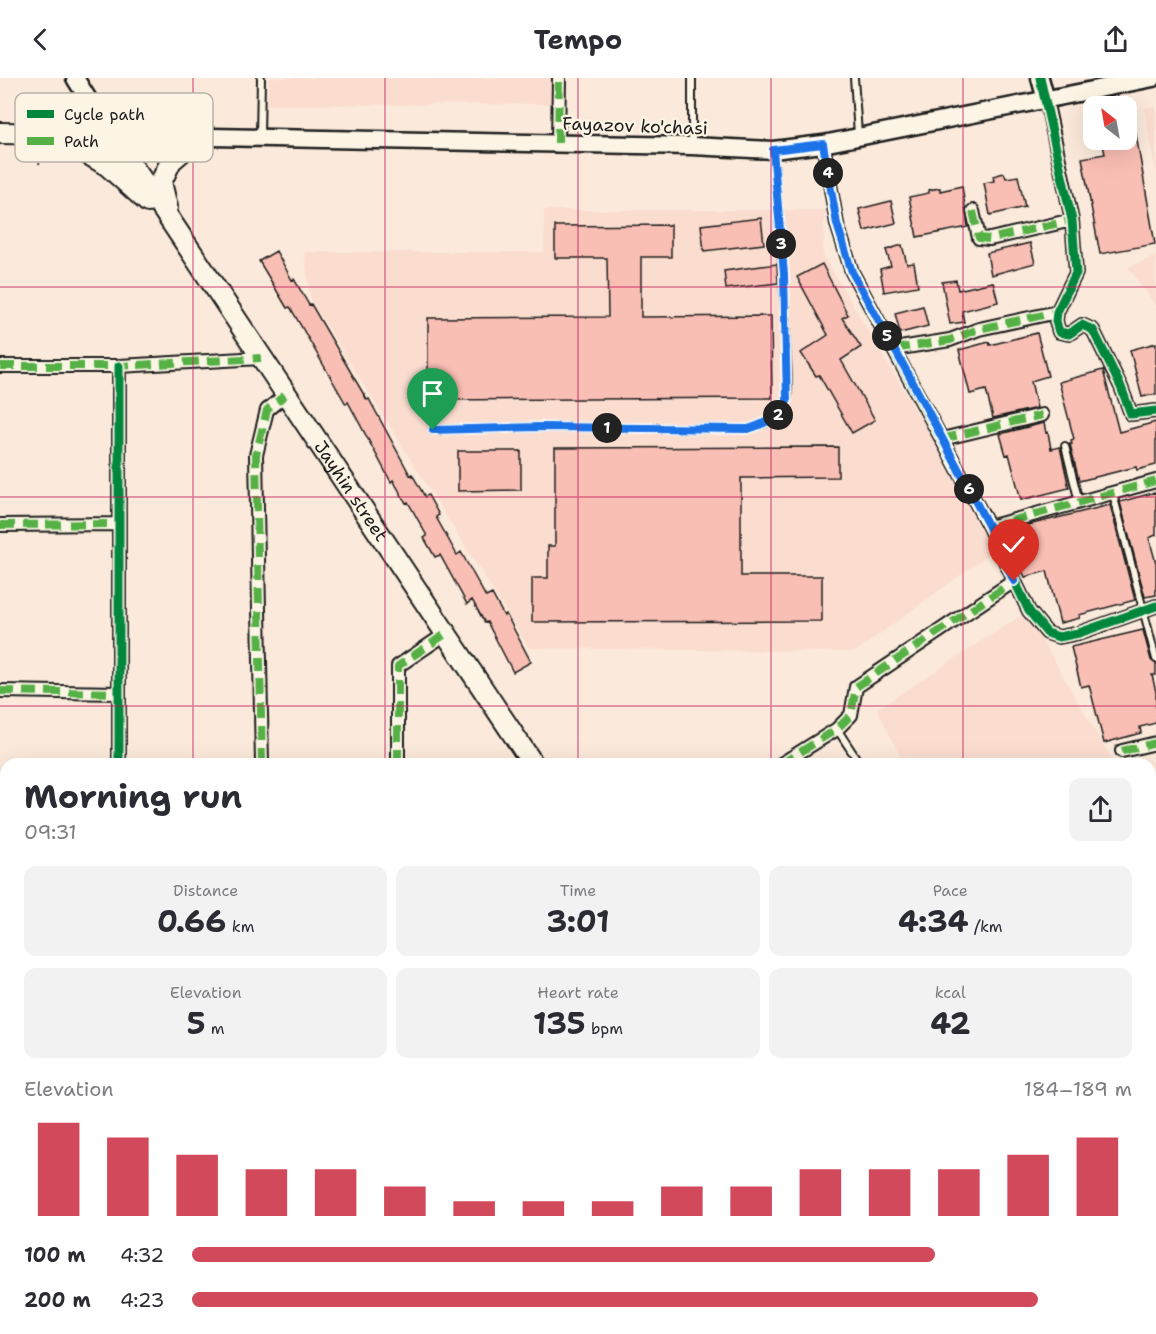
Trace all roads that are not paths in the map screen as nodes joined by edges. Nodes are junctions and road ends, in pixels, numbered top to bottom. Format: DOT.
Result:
graph roads {
  1 [pos="75,78"];
  2 [pos="261,78"];
  3 [pos="559,78"];
  4 [pos="692,78"];
  5 [pos="854,78"];
  6 [pos="1040,78"];
  7 [pos="1153,78"];
  8 [pos="84,93"];
  9 [pos="1046,100"];
  10 [pos="0,133"];
  11 [pos="15,133"];
  12 [pos="213,136"];
  13 [pos="260,137"];
  14 [pos="859,137"];
  15 [pos="558,143"];
  16 [pos="823,144"];
  17 [pos="692,146"];
  18 [pos="773,150"];
  19 [pos="101,162"];
  20 [pos="129,162"];
  21 [pos="171,162"];
  22 [pos="973,211"];
  23 [pos="169,219"];
  24 [pos="1072,220"];
  25 [pos="1057,312"];
  26 [pos="894,349"];
  27 [pos="261,358"];
  28 [pos="0,366"];
  29 [pos="119,366"];
  30 [pos="285,395"];
  31 [pos="1156,411"];
  32 [pos="1042,415"];
  33 [pos="433,430"];
  34 [pos="942,439"];
  35 [pos="1065,446"];
  36 [pos="1156,481"];
  37 [pos="1113,494"];
  38 [pos="1080,502"];
  39 [pos="119,524"];
  40 [pos="0,525"];
  41 [pos="989,527"];
  42 [pos="1014,581"];
  43 [pos="1150,608"];
  44 [pos="447,633"];
  45 [pos="1156,659"];
  46 [pos="0,692"];
  47 [pos="119,693"];
  48 [pos="837,729"];
  49 [pos="1156,743"];
  50 [pos="1122,751"];
  51 [pos="119,758"];
  52 [pos="262,758"];
  53 [pos="398,758"];
  54 [pos="529,758"];
  55 [pos="791,758"];
  56 [pos="856,758"];
  1 -- 8 [label="main road"];
  2 -- 13 [label="lane"];
  3 -- 15 [label="street"];
  4 -- 17 [label="lane"];
  5 -- 14 [label="lane"];
  6 -- 9 [label="main road"];
  7 -- 9 [label="main road, Fayazov ko'chasi"];
  9 -- 14 [label="main road, Fayazov ko'chasi"];
  9 -- 24 [label="street"];
  10 -- 11 [label="main road"];
  12 -- 13 [label="main road, Fayazov ko'chasi"];
  13 -- 15 [label="main road, Fayazov ko'chasi"];
  14 -- 16 [label="main road, Fayazov ko'chasi"];
  15 -- 17 [label="main road, Fayazov ko'chasi"];
  16 -- 18 [label="main road, Fayazov ko'chasi"];
  16 -- 26 [label="street"];
  17 -- 18 [label="main road, Fayazov ko'chasi"];
  18 -- 33 [label="lane"];
  19 -- 23 [label="main road"];
  20 -- 23 [label="main road"];
  21 -- 23 [label="main road"];
  22 -- 24 [label="street"];
  23 -- 27 [label="main road, Jayhin street"];
  24 -- 25 [label="street"];
  25 -- 26 [label="street"];
  25 -- 31 [label="street"];
  26 -- 34 [label="street"];
  27 -- 29 [label="street"];
  27 -- 30 [label="main road, Jayhin street"];
  28 -- 29 [label="street"];
  29 -- 39 [label="street"];
  30 -- 44 [label="main road, Jayhin street"];
  30 -- 52 [label="street"];
  32 -- 34 [label="street"];
  34 -- 41 [label="street"];
  35 -- 38 [label="lane"];
  36 -- 37 [label="street"];
  37 -- 38 [label="street"];
  37 -- 43 [label="lane"];
  38 -- 41 [label="street"];
  39 -- 40 [label="street"];
  39 -- 47 [label="street"];
  41 -- 42 [label="street"];
  42 -- 43 [label="street"];
  42 -- 48 [label="street"];
  43 -- 45 [label="lane"];
  44 -- 53 [label="street"];
  44 -- 54 [label="main road, Jayhin street"];
  46 -- 47 [label="street"];
  47 -- 51 [label="street"];
  48 -- 55 [label="street"];
  48 -- 56 [label="lane"];
  49 -- 50 [label="street"];
}
